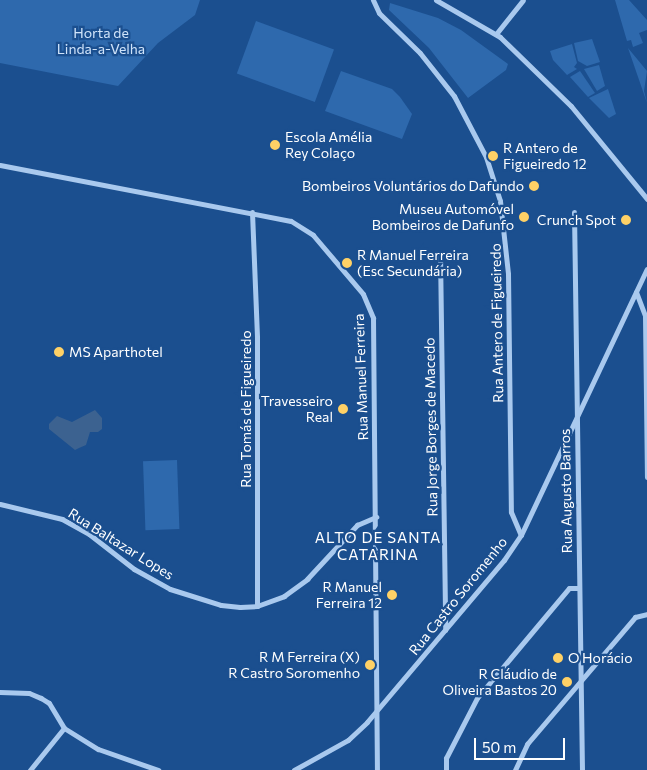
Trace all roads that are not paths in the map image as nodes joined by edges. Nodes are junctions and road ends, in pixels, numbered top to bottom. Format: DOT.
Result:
graph roads {
  1 [pos="373,0"];
  2 [pos="436,0"];
  3 [pos="522,0"];
  4 [pos="496,34"];
  5 [pos="0,165"];
  6 [pos="647,199"];
  7 [pos="252,212"];
  8 [pos="574,212"];
  9 [pos="440,253"];
  10 [pos="647,269"];
  11 [pos="636,292"];
  12 [pos="576,416"];
  13 [pos="647,477"];
  14 [pos="0,504"];
  15 [pos="376,517"];
  16 [pos="521,535"];
  17 [pos="579,588"];
  18 [pos="257,606"];
  19 [pos="647,614"];
  20 [pos="446,630"];
  21 [pos="581,680"];
  22 [pos="0,692"];
  23 [pos="376,713"];
  24 [pos="64,728"];
  25 [pos="30,770"];
  26 [pos="158,770"];
  27 [pos="294,770"];
  28 [pos="377,770"];
  29 [pos="446,770"];
  30 [pos="515,770"];
  31 [pos="582,770"];
  1 -- 16 [label="street, Rua Antero de Figueiredo"];
  2 -- 4 [label="street"];
  3 -- 4 [label="street"];
  4 -- 6 [label="street"];
  5 -- 7 [label="street, Rua Manuel Ferreira"];
  7 -- 15 [label="street, Rua Manuel Ferreira"];
  7 -- 18 [label="street, Rua Tomás de Figueiredo"];
  8 -- 12 [label="street, Rua Augusto Barros"];
  9 -- 20 [label="street, Rua Jorge Borges de Macedo"];
  10 -- 11 [label="street, Rua Castro Soromenho"];
  11 -- 12 [label="street, Rua Castro Soromenho"];
  11 -- 13 [label="street"];
  12 -- 16 [label="street, Rua Castro Soromenho"];
  12 -- 17 [label="street, Rua Augusto Barros"];
  14 -- 18 [label="street, Rua Baltazar Lopes"];
  15 -- 18 [label="street, Rua Baltazar Lopes"];
  15 -- 23 [label="street, Rua Manuel Ferreira"];
  16 -- 20 [label="street, Rua Castro Soromenho"];
  17 -- 21 [label="street, Rua Augusto Barros"];
  17 -- 29 [label="street"];
  19 -- 21 [label="street"];
  20 -- 23 [label="street, Rua Castro Soromenho"];
  21 -- 30 [label="street"];
  21 -- 31 [label="street, Rua Augusto Barros"];
  22 -- 24 [label="street"];
  23 -- 27 [label="street, Rua Castro Soromenho"];
  23 -- 28 [label="street, Rua Manuel Ferreira"];
  24 -- 25 [label="street"];
  24 -- 26 [label="street"];
}
